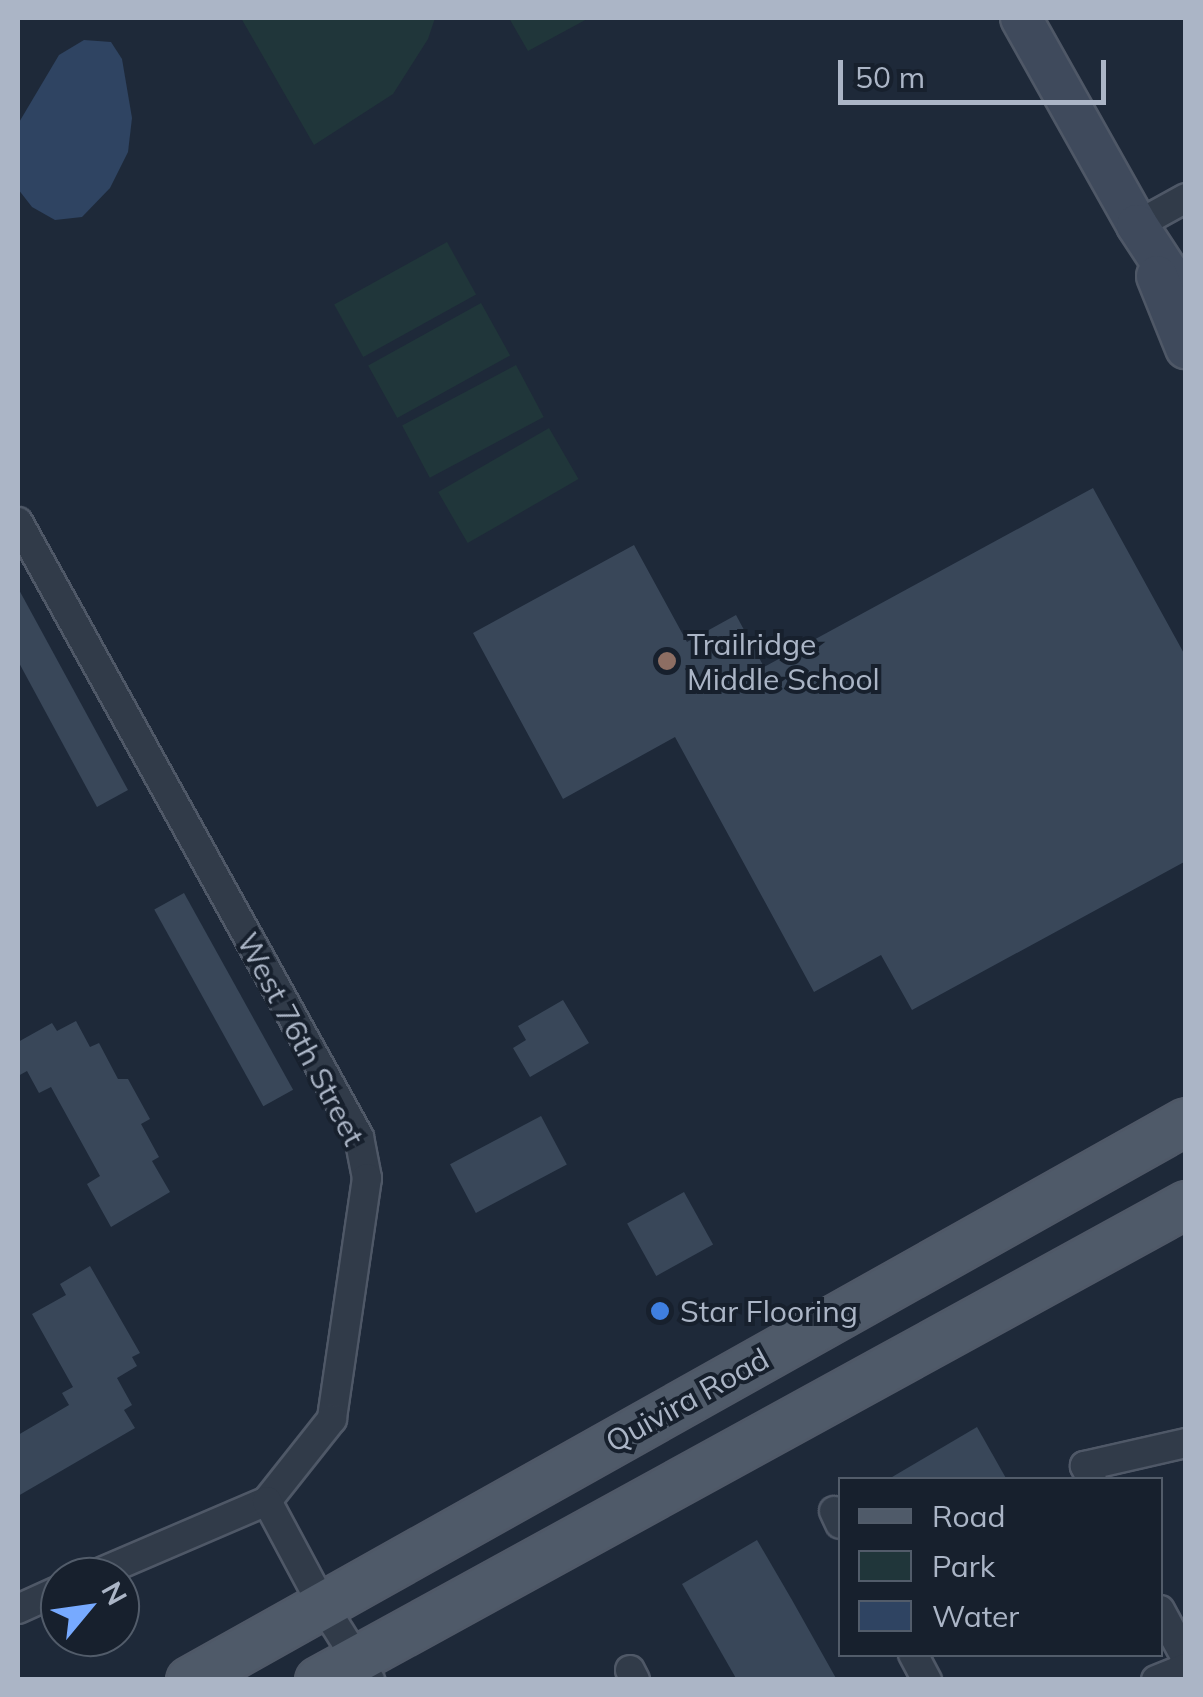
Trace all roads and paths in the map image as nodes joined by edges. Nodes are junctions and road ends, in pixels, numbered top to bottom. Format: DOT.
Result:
graph roads {
  1 [pos="1021,18"];
  2 [pos="1186,198"];
  3 [pos="1137,226"];
  4 [pos="1186,300"];
  5 [pos="1186,348"];
  6 [pos="18,522"];
  7 [pos="1186,1121"];
  8 [pos="1186,1204"];
  9 [pos="1186,1443"];
  10 [pos="1090,1477"];
  11 [pos="267,1501"];
  12 [pos="137,1557"];
  13 [pos="322,1604"];
  14 [pos="1163,1621"];
  15 [pos="915,1657"];
  16 [pos="363,1668"];
  17 [pos="1176,1671"];
  18 [pos="189,1680"];
  19 [pos="318,1680"];
  20 [pos="927,1680"];
  1 -- 3 [label="main road"];
  2 -- 3 [label="street"];
  3 -- 4 [label="main road"];
  3 -- 5 [label="main road"];
  6 -- 11 [label="street, West 76th Street"];
  7 -- 13 [label="main road, Quivira Road"];
  8 -- 16 [label="main road"];
  9 -- 10 [label="street"];
  11 -- 12 [label="street"];
  11 -- 13 [label="street"];
  13 -- 16 [label="street"];
  13 -- 18 [label="main road, Quivira Road"];
  14 -- 17 [label="street"];
  15 -- 20 [label="street"];
  16 -- 19 [label="main road"];
}
